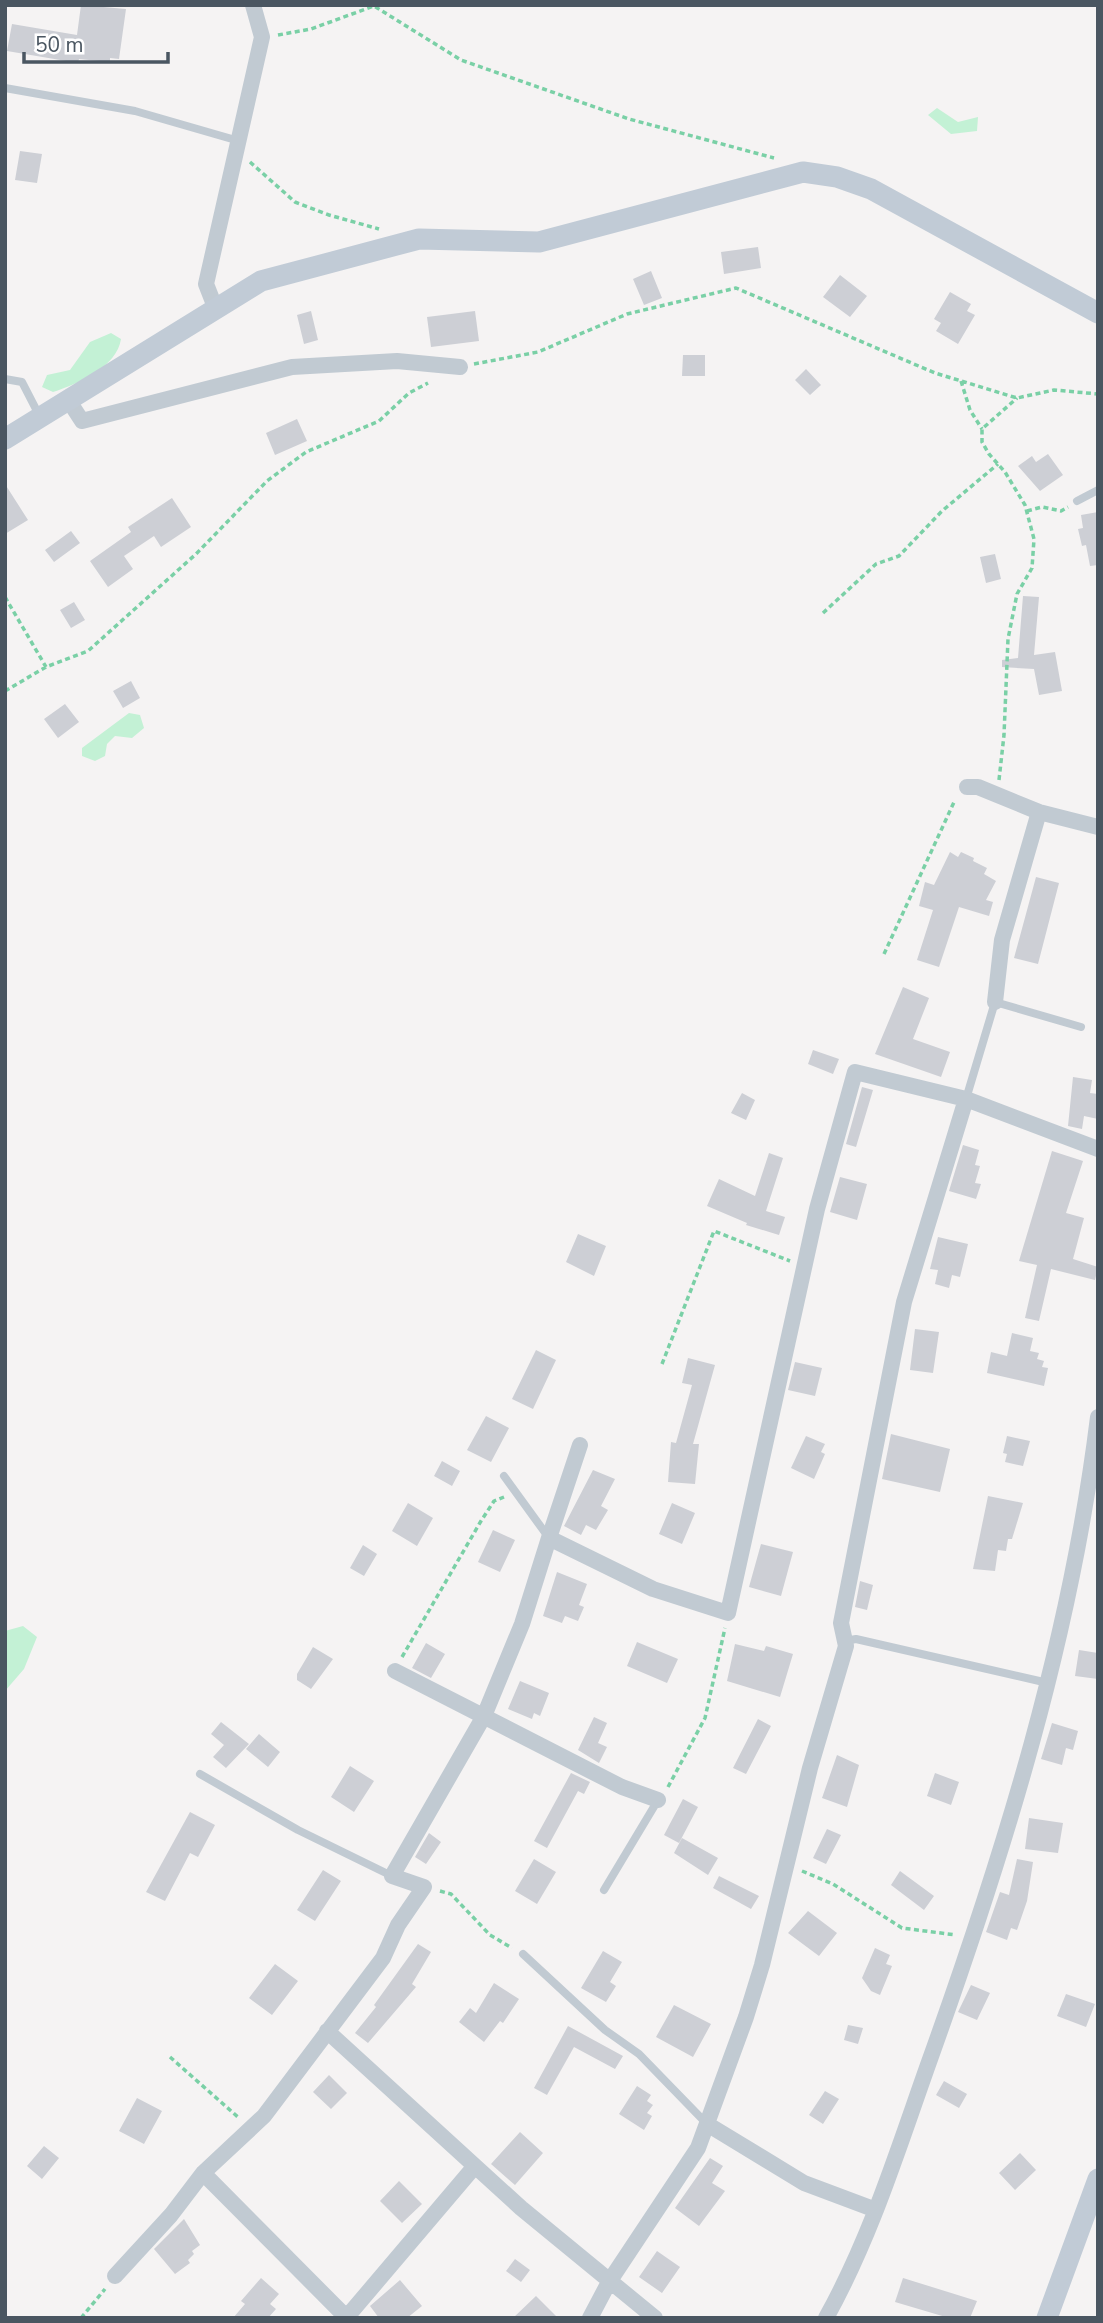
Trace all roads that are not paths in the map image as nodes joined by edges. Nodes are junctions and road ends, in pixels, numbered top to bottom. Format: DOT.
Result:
graph roads {
  1 [pos="253,5"];
  2 [pos="5,88"];
  3 [pos="238,147"];
  4 [pos="215,307"];
  5 [pos="1098,313"];
  6 [pos="460,367"];
  7 [pos="5,379"];
  8 [pos="69,401"];
  9 [pos="40,418"];
  10 [pos="5,439"];
  11 [pos="1098,491"];
  12 [pos="1077,500"];
  13 [pos="967,787"];
  14 [pos="1039,812"];
  15 [pos="1098,827"];
  16 [pos="995,1002"];
  17 [pos="1081,1027"];
  18 [pos="966,1099"];
  19 [pos="1098,1149"];
  20 [pos="1098,1417"];
  21 [pos="580,1445"];
  22 [pos="504,1476"];
  23 [pos="549,1538"];
  24 [pos="845,1641"];
  25 [pos="395,1671"];
  26 [pos="1048,1683"];
  27 [pos="484,1716"];
  28 [pos="200,1774"];
  29 [pos="658,1800"];
  30 [pos="392,1876"];
  31 [pos="604,1890"];
  32 [pos="523,1954"];
  33 [pos="327,2031"];
  34 [pos="707,2124"];
  35 [pos="475,2166"];
  36 [pos="203,2173"];
  37 [pos="1098,2179"];
  38 [pos="876,2210"];
  39 [pos="115,2276"];
  40 [pos="609,2282"];
  41 [pos="346,2317"];
  42 [pos="590,2318"];
  43 [pos="655,2318"];
  44 [pos="825,2318"];
  45 [pos="1047,2318"];
  1 -- 3 [label="street"];
  2 -- 3 [label="lane"];
  3 -- 4 [label="street"];
  4 -- 5 [label="street"];
  4 -- 8 [label="street"];
  6 -- 8 [label="street"];
  7 -- 9 [label="lane"];
  8 -- 9 [label="street"];
  9 -- 10 [label="street"];
  11 -- 12 [label="lane"];
  13 -- 14 [label="street"];
  14 -- 15 [label="street"];
  14 -- 16 [label="street"];
  16 -- 17 [label="lane"];
  16 -- 18 [label="lane"];
  18 -- 19 [label="street"];
  18 -- 23 [label="street"];
  18 -- 24 [label="street"];
  20 -- 26 [label="street"];
  21 -- 23 [label="street"];
  22 -- 23 [label="lane"];
  23 -- 27 [label="street"];
  24 -- 26 [label="lane"];
  24 -- 34 [label="street"];
  25 -- 27 [label="street"];
  26 -- 38 [label="street"];
  27 -- 29 [label="street"];
  27 -- 30 [label="street"];
  28 -- 30 [label="lane"];
  29 -- 31 [label="lane"];
  30 -- 33 [label="street"];
  32 -- 34 [label="lane"];
  33 -- 35 [label="street"];
  33 -- 36 [label="street"];
  34 -- 38 [label="street"];
  34 -- 40 [label="street"];
  35 -- 40 [label="street"];
  35 -- 41 [label="street"];
  36 -- 39 [label="street"];
  36 -- 41 [label="street"];
  37 -- 45 [label="street"];
  38 -- 44 [label="street"];
  40 -- 42 [label="street"];
  40 -- 43 [label="street"];
}
